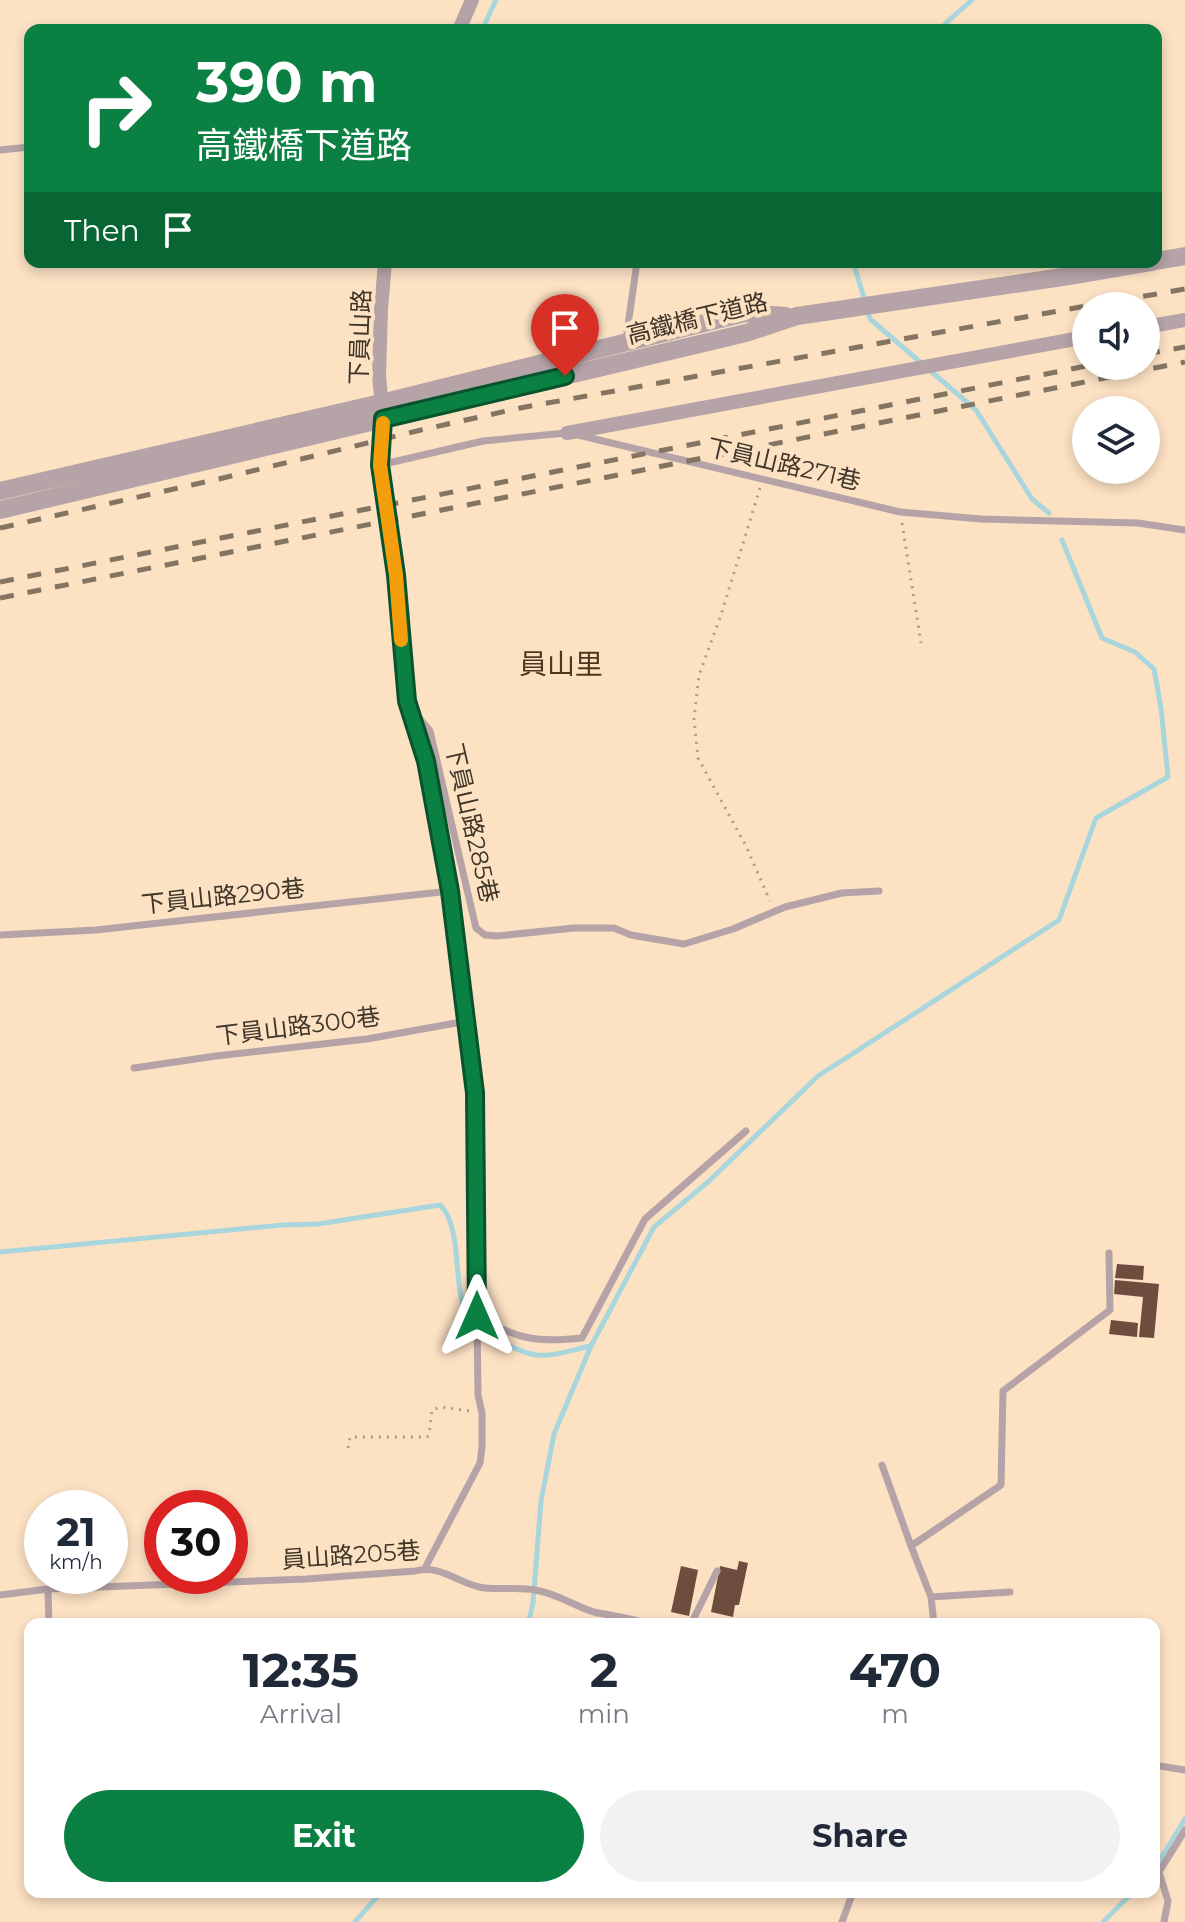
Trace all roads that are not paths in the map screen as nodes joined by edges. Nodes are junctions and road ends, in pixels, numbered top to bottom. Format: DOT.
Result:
graph roads {
  1 [pos="472,0"];
  2 [pos="462,24"];
  3 [pos="24,148"];
  4 [pos="0,150"];
  5 [pos="1185,256"];
  6 [pos="1162,260"];
  7 [pos="384,268"];
  8 [pos="636,268"];
  9 [pos="1118,268"];
  10 [pos="1185,320"];
  11 [pos="1160,324"];
  12 [pos="627,332"];
  13 [pos="1072,339"];
  14 [pos="382,411"];
  15 [pos="567,433"];
  16 [pos="380,465"];
  17 [pos="0,491"];
  18 [pos="0,510"];
  19 [pos="1185,530"];
  20 [pos="407,701"];
  21 [pos="450,891"];
  22 [pos="879,891"];
  23 [pos="0,935"];
  24 [pos="467,1021"];
  25 [pos="134,1068"];
  26 [pos="746,1131"];
  27 [pos="1109,1253"];
  28 [pos="477,1316"];
  29 [pos="882,1465"];
  30 [pos="911,1546"];
  31 [pos="425,1568"];
  32 [pos="717,1571"];
  33 [pos="128,1586"];
  34 [pos="24,1592"];
  35 [pos="1010,1592"];
  36 [pos="48,1594"];
  37 [pos="0,1595"];
  38 [pos="931,1597"];
  39 [pos="49,1618"];
  40 [pos="634,1618"];
  41 [pos="694,1618"];
  42 [pos="933,1618"];
  43 [pos="1160,1766"];
  44 [pos="1185,1770"];
  45 [pos="1185,1830"];
  46 [pos="1160,1870"];
  47 [pos="1160,1875"];
  48 [pos="851,1898"];
  49 [pos="842,1922"];
  50 [pos="1164,1922"];
  1 -- 2 [label="street"];
  3 -- 4 [label="lane"];
  5 -- 6 [label="street, 高鐵橋下道路"];
  7 -- 14 [label="street, 下員山路"];
  8 -- 12 [label="lane"];
  9 -- 14 [label="street, 高鐵橋下道路"];
  10 -- 11 [label="street"];
  13 -- 15 [label="street"];
  14 -- 16 [label="street, 下員山路"];
  14 -- 17 [label="street, 高鐵橋下道路"];
  14 -- 18 [label="street, 高鐵橋下道路"];
  15 -- 16 [label="lane, 下員山路271巷"];
  15 -- 19 [label="lane, 下員山路271巷"];
  16 -- 20 [label="street, 下員山路"];
  20 -- 21 [label="street, 下員山路"];
  20 -- 22 [label="lane, 下員山路285巷"];
  21 -- 23 [label="lane, 下員山路290巷"];
  21 -- 24 [label="street, 下員山路"];
  24 -- 25 [label="lane, 下員山路300巷"];
  24 -- 28 [label="street, 下員山路"];
  26 -- 28 [label="lane"];
  27 -- 30 [label="lane"];
  28 -- 31 [label="lane"];
  29 -- 30 [label="lane"];
  30 -- 38 [label="lane"];
  31 -- 33 [label="lane, 員山路205巷"];
  31 -- 40 [label="lane, 員山路205巷"];
  32 -- 41 [label="lane"];
  34 -- 37 [label="lane, 員山路205巷"];
  35 -- 38 [label="lane"];
  36 -- 39 [label="lane"];
  38 -- 42 [label="lane"];
  43 -- 44 [label="lane"];
  45 -- 46 [label="lane"];
  47 -- 50 [label="lane"];
  48 -- 49 [label="lane"];
}
